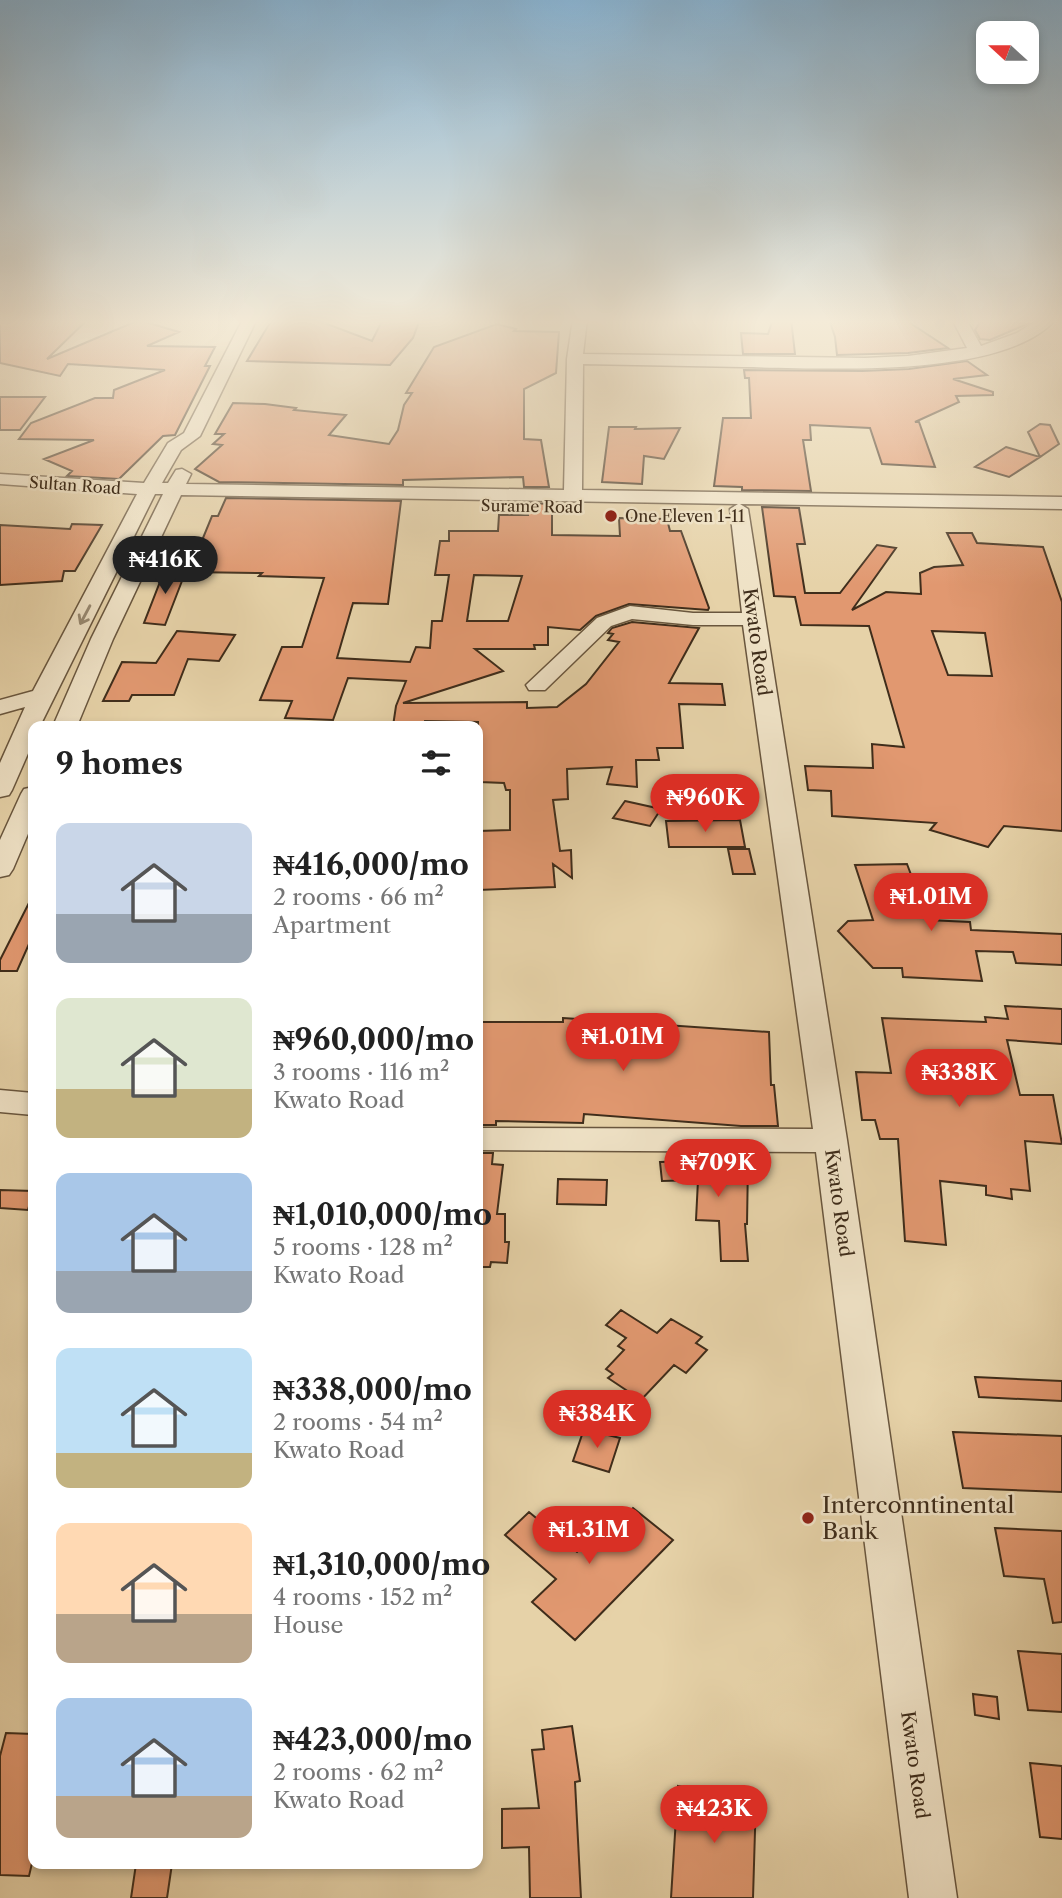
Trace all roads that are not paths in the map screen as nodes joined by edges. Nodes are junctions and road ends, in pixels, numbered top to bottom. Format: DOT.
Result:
graph roads {
  1 [pos="205,408"];
  2 [pos="574,408"];
  3 [pos="191,436"];
  4 [pos="185,466"];
  5 [pos="163,467"];
  6 [pos="0,479"];
  7 [pos="0,489"];
  8 [pos="102,493"];
  9 [pos="147,494"];
  10 [pos="173,494"];
  11 [pos="573,494"];
  12 [pos="213,495"];
  13 [pos="1062,503"];
  14 [pos="739,509"];
  15 [pos="1062,514"];
  16 [pos="132,522"];
  17 [pos="157,526"];
  18 [pos="752,619"];
  19 [pos="537,685"];
  20 [pos="42,696"];
  21 [pos="0,707"];
  22 [pos="32,721"];
  23 [pos="67,721"];
  24 [pos="0,726"];
  25 [pos="28,730"];
  26 [pos="28,732"];
  27 [pos="0,790"];
  28 [pos="28,805"];
  29 [pos="0,869"];
  30 [pos="0,1101"];
  31 [pos="28,1104"];
  32 [pos="483,1139"];
  33 [pos="831,1140"];
  34 [pos="933,1898"];
  1 -- 3 [label="street"];
  2 -- 11 [label="street"];
  3 -- 4 [label="street"];
  3 -- 5 [label="street"];
  4 -- 10 [label="street"];
  4 -- 12 [label="street"];
  5 -- 8 [label="street"];
  5 -- 9 [label="street"];
  6 -- 8 [label="street, Sultan Road"];
  7 -- 8 [label="street, Sultan Road"];
  8 -- 9 [label="street, Sultan Road"];
  8 -- 16 [label="street"];
  9 -- 10 [label="street, Sultan Road"];
  9 -- 16 [label="street"];
  10 -- 12 [label="street, Surame Road"];
  10 -- 17 [label="street"];
  11 -- 12 [label="street, Surame Road"];
  11 -- 13 [label="street, Surame Road"];
  12 -- 14 [label="street, Surame Road"];
  12 -- 17 [label="street"];
  14 -- 15 [label="street, Surame Road"];
  14 -- 18 [label="street, Kwato Road"];
  16 -- 20 [label="street, one-way"];
  17 -- 23 [label="street"];
  18 -- 19 [label="street"];
  18 -- 33 [label="street, Kwato Road"];
  20 -- 21 [label="street"];
  20 -- 22 [label="street"];
  24 -- 25 [label="street"];
  26 -- 27 [label="street"];
  28 -- 29 [label="street"];
  30 -- 31 [label="street"];
  32 -- 33 [label="street"];
  33 -- 34 [label="street, Kwato Road"];
}
